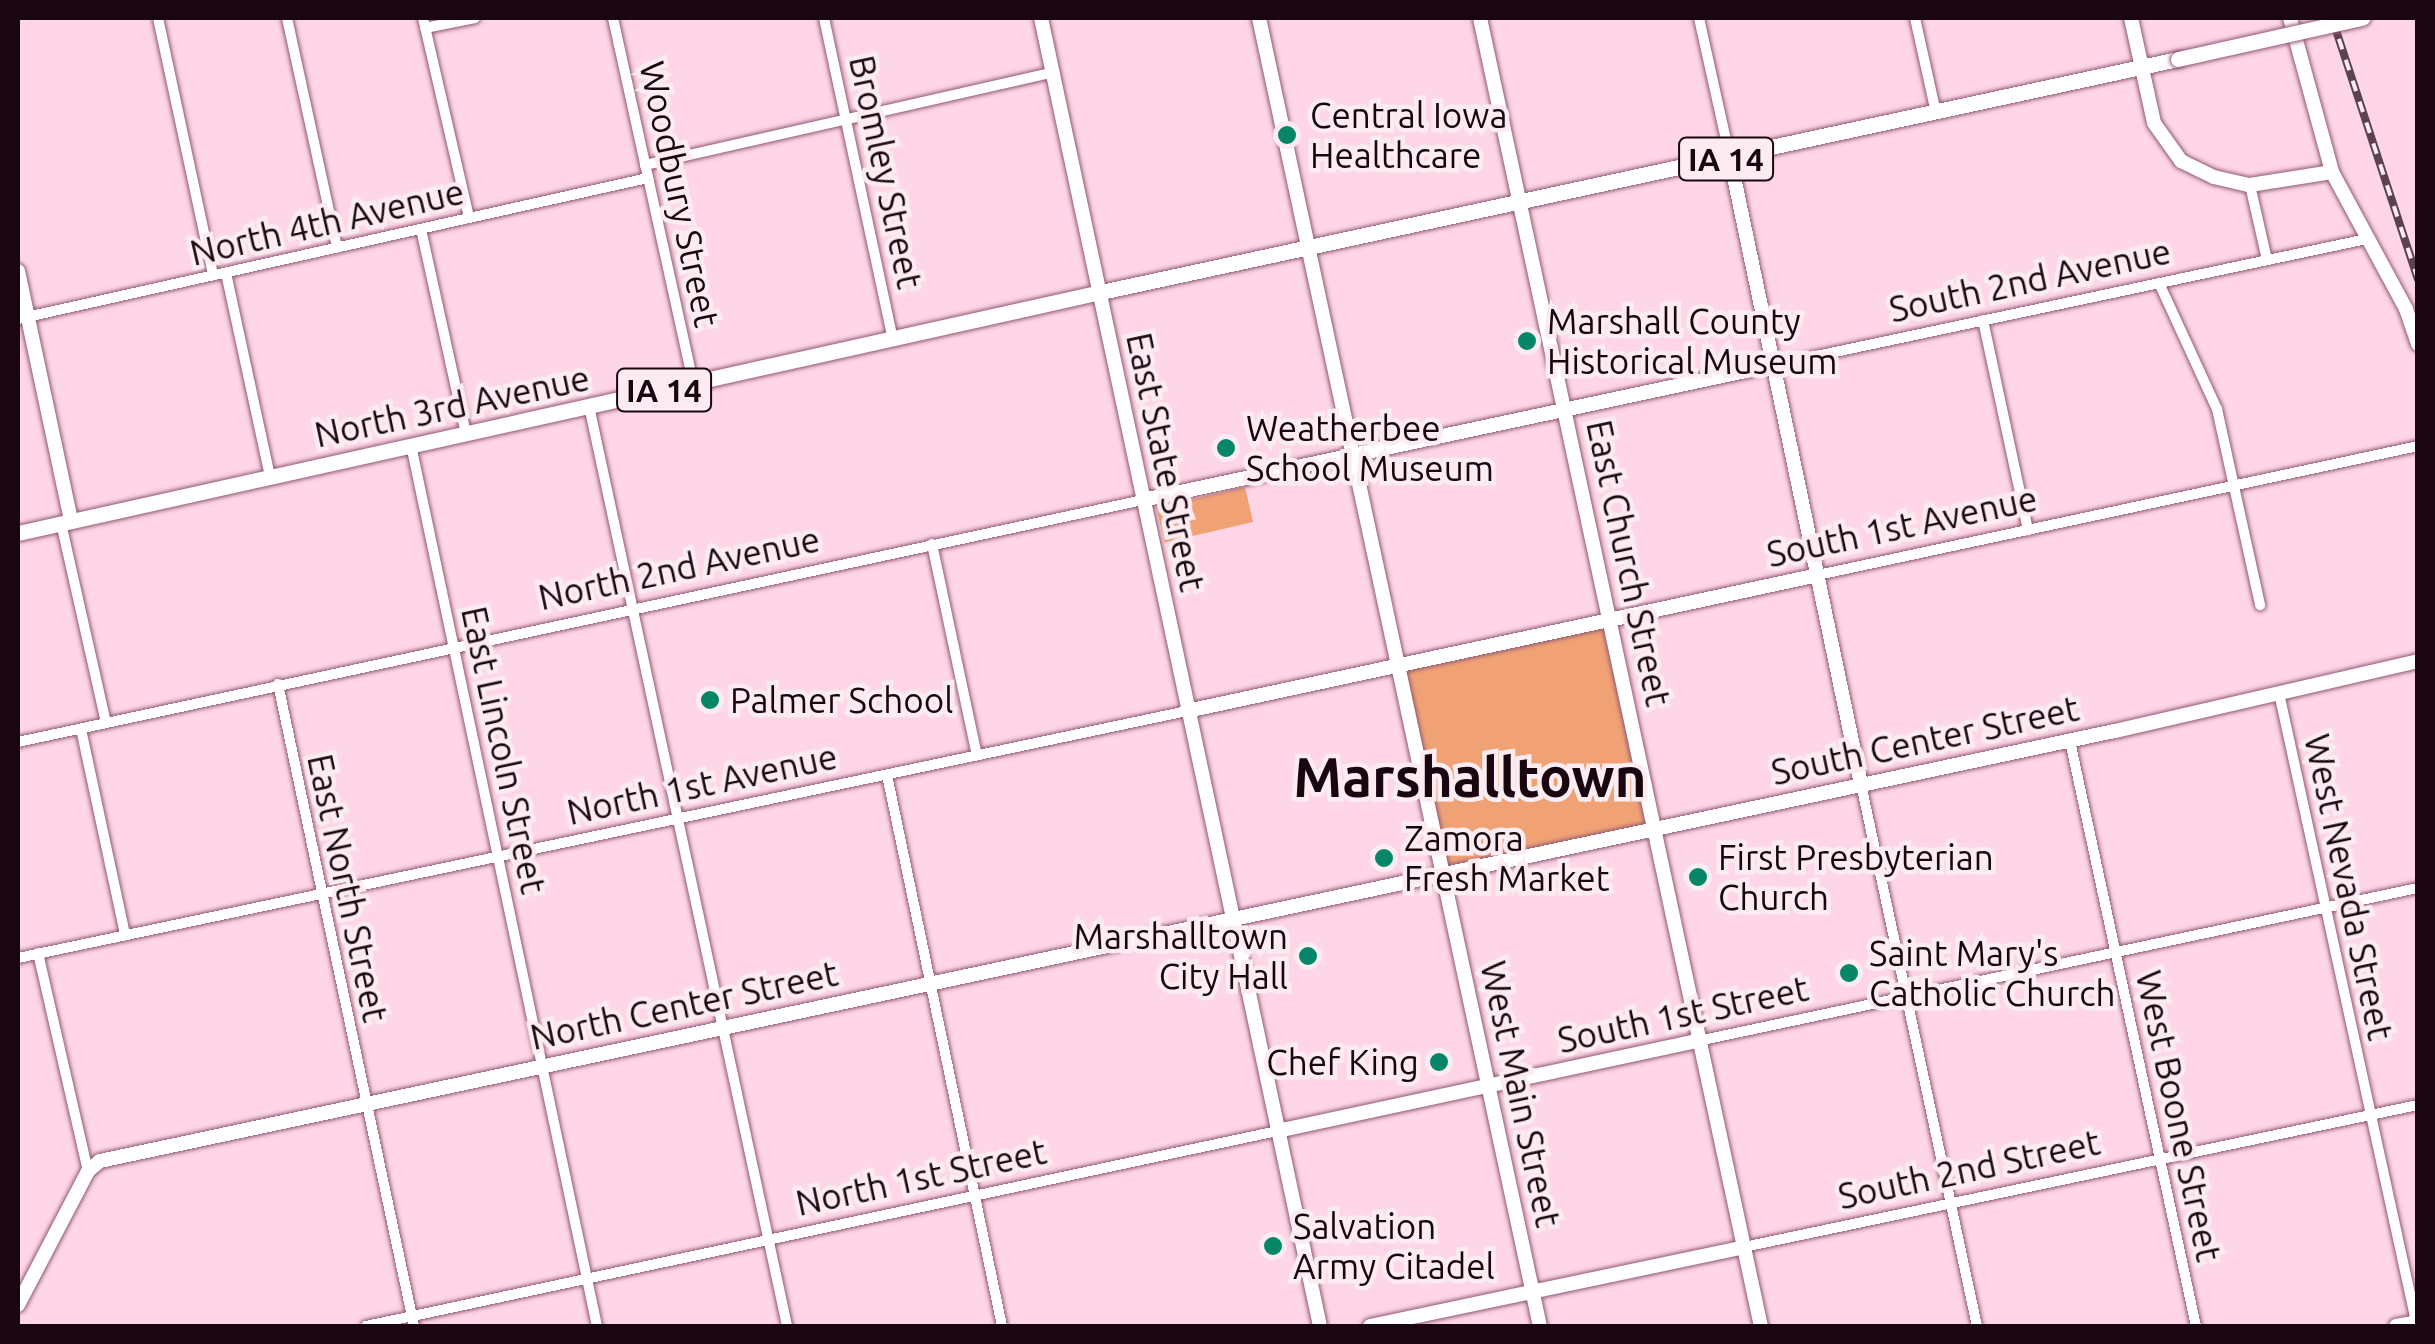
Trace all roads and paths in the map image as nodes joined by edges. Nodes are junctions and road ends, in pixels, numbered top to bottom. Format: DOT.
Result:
graph roads {
  1 [pos="158,18"];
  2 [pos="287,18"];
  3 [pos="475,18"];
  4 [pos="612,18"];
  5 [pos="824,18"];
  6 [pos="1041,18"];
  7 [pos="1259,18"];
  8 [pos="1480,18"];
  9 [pos="1698,18"];
  10 [pos="1915,18"];
  11 [pos="2131,18"];
  12 [pos="2290,18"];
  13 [pos="2362,18"];
  14 [pos="424,23"];
  15 [pos="2141,68"];
  16 [pos="1053,72"];
  17 [pos="1936,114"];
  18 [pos="846,120"];
  19 [pos="1730,158"];
  20 [pos="645,165"];
  21 [pos="2332,172"];
  22 [pos="648,178"];
  23 [pos="2250,185"];
  24 [pos="1520,203"];
  25 [pos="469,218"];
  26 [pos="421,228"];
  27 [pos="2367,239"];
  28 [pos="337,248"];
  29 [pos="1310,248"];
  30 [pos="2267,260"];
  31 [pos="18,271"];
  32 [pos="219,274"];
  33 [pos="2159,283"];
  34 [pos="1101,292"];
  35 [pos="22,318"];
  36 [pos="1984,320"];
  37 [pos="893,339"];
  38 [pos="2418,344"];
  39 [pos="1774,365"];
  40 [pos="693,383"];
  41 [pos="589,406"];
  42 [pos="1565,410"];
  43 [pos="466,433"];
  44 [pos="411,446"];
  45 [pos="2418,446"];
  46 [pos="1354,455"];
  47 [pos="270,476"];
  48 [pos="2234,486"];
  49 [pos="1144,500"];
  50 [pos="66,522"];
  51 [pos="2028,530"];
  52 [pos="18,532"];
  53 [pos="932,544"];
  54 [pos="1818,575"];
  55 [pos="2260,605"];
  56 [pos="633,609"];
  57 [pos="1610,620"];
  58 [pos="455,646"];
  59 [pos="2418,661"];
  60 [pos="1398,665"];
  61 [pos="278,684"];
  62 [pos="2278,693"];
  63 [pos="1186,711"];
  64 [pos="106,723"];
  65 [pos="81,729"];
  66 [pos="2070,740"];
  67 [pos="18,742"];
  68 [pos="976,755"];
  69 [pos="888,775"];
  70 [pos="1862,784"];
  71 [pos="679,818"];
  72 [pos="1656,828"];
  73 [pos="498,859"];
  74 [pos="1444,874"];
  75 [pos="2418,888"];
  76 [pos="321,893"];
  77 [pos="2325,908"];
  78 [pos="1231,920"];
  79 [pos="125,935"];
  80 [pos="2116,952"];
  81 [pos="38,954"];
  82 [pos="18,958"];
  83 [pos="933,983"];
  84 [pos="1906,997"];
  85 [pos="724,1026"];
  86 [pos="1698,1041"];
  87 [pos="542,1066"];
  88 [pos="1488,1086"];
  89 [pos="365,1102"];
  90 [pos="2418,1105"];
  91 [pos="2371,1114"];
  92 [pos="1277,1131"];
  93 [pos="2160,1159"];
  94 [pos="88,1171"];
  95 [pos="976,1195"];
  96 [pos="1950,1204"];
  97 [pos="769,1240"];
  98 [pos="1744,1248"];
  99 [pos="587,1280"];
  100 [pos="1532,1292"];
  101 [pos="18,1304"];
  102 [pos="413,1322"];
  103 [pos="2417,1323"];
  104 [pos="366,1326"];
  105 [pos="597,1326"];
  106 [pos="787,1326"];
  107 [pos="1002,1326"];
  108 [pos="1320,1326"];
  109 [pos="1370,1326"];
  110 [pos="1540,1326"];
  111 [pos="1761,1326"];
  112 [pos="1977,1326"];
  113 [pos="2196,1326"];
  114 [pos="2396,1326"];
  1 -- 32 [label="street"];
  2 -- 28 [label="street"];
  3 -- 14 [label="street"];
  4 -- 20 [label="street, Woodbury Street"];
  5 -- 18 [label="street, Bromley Street"];
  6 -- 16 [label="street, East State Street"];
  7 -- 29 [label="street, West Main Street"];
  8 -- 24 [label="street, East Church Street"];
  9 -- 19 [label="street"];
  10 -- 17 [label="street"];
  11 -- 15 [label="street"];
  12 -- 21 [label="street"];
  13 -- 15 [label="main road, IA 14, bridge"];
  14 -- 25 [label="street"];
  15 -- 17 [label="main road, IA 14"];
  15 -- 23 [label="street"];
  16 -- 18 [label="street"];
  16 -- 34 [label="street, East State Street"];
  17 -- 19 [label="main road, IA 14"];
  18 -- 20 [label="street"];
  18 -- 37 [label="street, Bromley Street"];
  19 -- 24 [label="main road, IA 14"];
  19 -- 39 [label="street"];
  20 -- 22 [label="street, Woodbury Street"];
  21 -- 23 [label="street"];
  21 -- 27 [label="street"];
  22 -- 25 [label="street, North 4th Avenue"];
  22 -- 40 [label="street, Woodbury Street"];
  23 -- 30 [label="street"];
  24 -- 29 [label="main road, IA 14"];
  24 -- 42 [label="street, East Church Street"];
  25 -- 26 [label="street, North 4th Avenue"];
  26 -- 28 [label="street, North 4th Avenue"];
  26 -- 43 [label="street"];
  27 -- 30 [label="street, South 2nd Avenue"];
  27 -- 38 [label="street"];
  28 -- 32 [label="street, North 4th Avenue"];
  29 -- 34 [label="main road, North 3rd Avenue / IA 14"];
  29 -- 46 [label="street, West Main Street"];
  30 -- 33 [label="street, South 2nd Avenue"];
  31 -- 35 [label="street"];
  32 -- 35 [label="street, North 4th Avenue"];
  32 -- 47 [label="street"];
  33 -- 36 [label="street, South 2nd Avenue"];
  33 -- 48 [label="street"];
  34 -- 37 [label="main road, North 3rd Avenue / IA 14"];
  34 -- 49 [label="street, East State Street"];
  35 -- 50 [label="street"];
  36 -- 39 [label="street, South 2nd Avenue"];
  36 -- 51 [label="street"];
  37 -- 40 [label="main road, North 3rd Avenue / IA 14"];
  39 -- 42 [label="street, South 2nd Avenue"];
  39 -- 54 [label="street"];
  40 -- 41 [label="main road, North 3rd Avenue / IA 14"];
  41 -- 43 [label="main road, North 3rd Avenue / IA 14"];
  41 -- 56 [label="street"];
  42 -- 46 [label="street, South 2nd Avenue"];
  42 -- 57 [label="street, East Church Street"];
  43 -- 44 [label="main road, North 3rd Avenue / IA 14"];
  44 -- 47 [label="main road, North 3rd Avenue / IA 14"];
  44 -- 58 [label="street, East Lincoln Street"];
  45 -- 48 [label="street, South 1st Avenue"];
  46 -- 49 [label="street, North 2nd Avenue"];
  46 -- 60 [label="street, West Main Street"];
  47 -- 50 [label="main road, North 3rd Avenue / IA 14"];
  48 -- 51 [label="street, South 1st Avenue"];
  48 -- 55 [label="street"];
  49 -- 53 [label="street, North 2nd Avenue"];
  49 -- 63 [label="street, East State Street"];
  50 -- 52 [label="main road, North 3rd Avenue / IA 14"];
  50 -- 64 [label="street"];
  51 -- 54 [label="street, South 1st Avenue"];
  53 -- 56 [label="street, North 2nd Avenue"];
  53 -- 68 [label="street"];
  54 -- 57 [label="street, South 1st Avenue"];
  54 -- 70 [label="street"];
  56 -- 58 [label="street, North 2nd Avenue"];
  56 -- 71 [label="street"];
  57 -- 60 [label="street, South 1st Avenue"];
  57 -- 72 [label="street, East Church Street"];
  58 -- 61 [label="street, North 2nd Avenue"];
  58 -- 73 [label="street, East Lincoln Street"];
  59 -- 66 [label="street, South Center Street"];
  60 -- 63 [label="street, North 1st Avenue"];
  60 -- 74 [label="street, West Main Street"];
  61 -- 64 [label="street, North 2nd Avenue"];
  61 -- 76 [label="street, East North Street"];
  62 -- 77 [label="street, West Nevada Street"];
  63 -- 68 [label="street, North 1st Avenue"];
  63 -- 78 [label="street, East State Street"];
  64 -- 65 [label="street, North 2nd Avenue"];
  65 -- 67 [label="street, North 2nd Avenue"];
  65 -- 79 [label="street"];
  66 -- 70 [label="street, South Center Street"];
  66 -- 80 [label="street, West Boone Street"];
  68 -- 69 [label="street, North 1st Avenue"];
  69 -- 71 [label="street, North 1st Avenue"];
  69 -- 83 [label="street"];
  70 -- 72 [label="street, South Center Street"];
  70 -- 84 [label="street"];
  71 -- 73 [label="street, North 1st Avenue"];
  71 -- 85 [label="street"];
  72 -- 74 [label="street, South Center Street"];
  72 -- 86 [label="street, East Church Street"];
  73 -- 76 [label="street, North 1st Avenue"];
  73 -- 87 [label="street, East Lincoln Street"];
  74 -- 78 [label="street, North Center Street"];
  74 -- 88 [label="street, West Main Street"];
  75 -- 77 [label="street, South 1st Street"];
  76 -- 79 [label="street, North 1st Avenue"];
  76 -- 89 [label="street, East North Street"];
  77 -- 80 [label="street, South 1st Street"];
  77 -- 91 [label="street, West Nevada Street"];
  78 -- 83 [label="street, North Center Street"];
  78 -- 92 [label="street, East State Street"];
  79 -- 81 [label="street, North 1st Avenue"];
  80 -- 84 [label="street, South 1st Street"];
  80 -- 93 [label="street, West Boone Street"];
  81 -- 82 [label="street, North 1st Avenue"];
  81 -- 94 [label="street"];
  83 -- 85 [label="street, North Center Street"];
  83 -- 95 [label="street"];
  84 -- 86 [label="street, South 1st Street"];
  84 -- 96 [label="street"];
  85 -- 87 [label="street, North Center Street"];
  85 -- 97 [label="street"];
  86 -- 88 [label="street, South 1st Street"];
  86 -- 98 [label="street, East Church Street"];
  87 -- 89 [label="street, North Center Street"];
  87 -- 99 [label="street, East Lincoln Street"];
  88 -- 92 [label="street, North 1st Street"];
  88 -- 100 [label="street, West Main Street"];
  89 -- 94 [label="street, North Center Street"];
  89 -- 102 [label="street, East North Street"];
  90 -- 91 [label="street, South 2nd Street"];
  91 -- 93 [label="street, South 2nd Street"];
  91 -- 103 [label="street, West Nevada Street"];
  92 -- 95 [label="street, North 1st Street"];
  92 -- 108 [label="street, East State Street"];
  93 -- 96 [label="street, South 2nd Street"];
  93 -- 113 [label="street, West Boone Street"];
  94 -- 101 [label="street"];
  95 -- 97 [label="street, North 1st Street"];
  95 -- 107 [label="street"];
  96 -- 98 [label="street, South 2nd Street"];
  96 -- 112 [label="street"];
  97 -- 99 [label="street, North 1st Street"];
  97 -- 106 [label="street"];
  98 -- 100 [label="street, South 2nd Street"];
  98 -- 111 [label="street, East Church Street"];
  99 -- 102 [label="street, North 1st Street"];
  99 -- 105 [label="street, East Lincoln Street"];
  100 -- 109 [label="street, South 2nd Street"];
  100 -- 110 [label="street, West Main Street"];
  102 -- 104 [label="street, North 1st Street"];
  103 -- 114 [label="street"];
}
